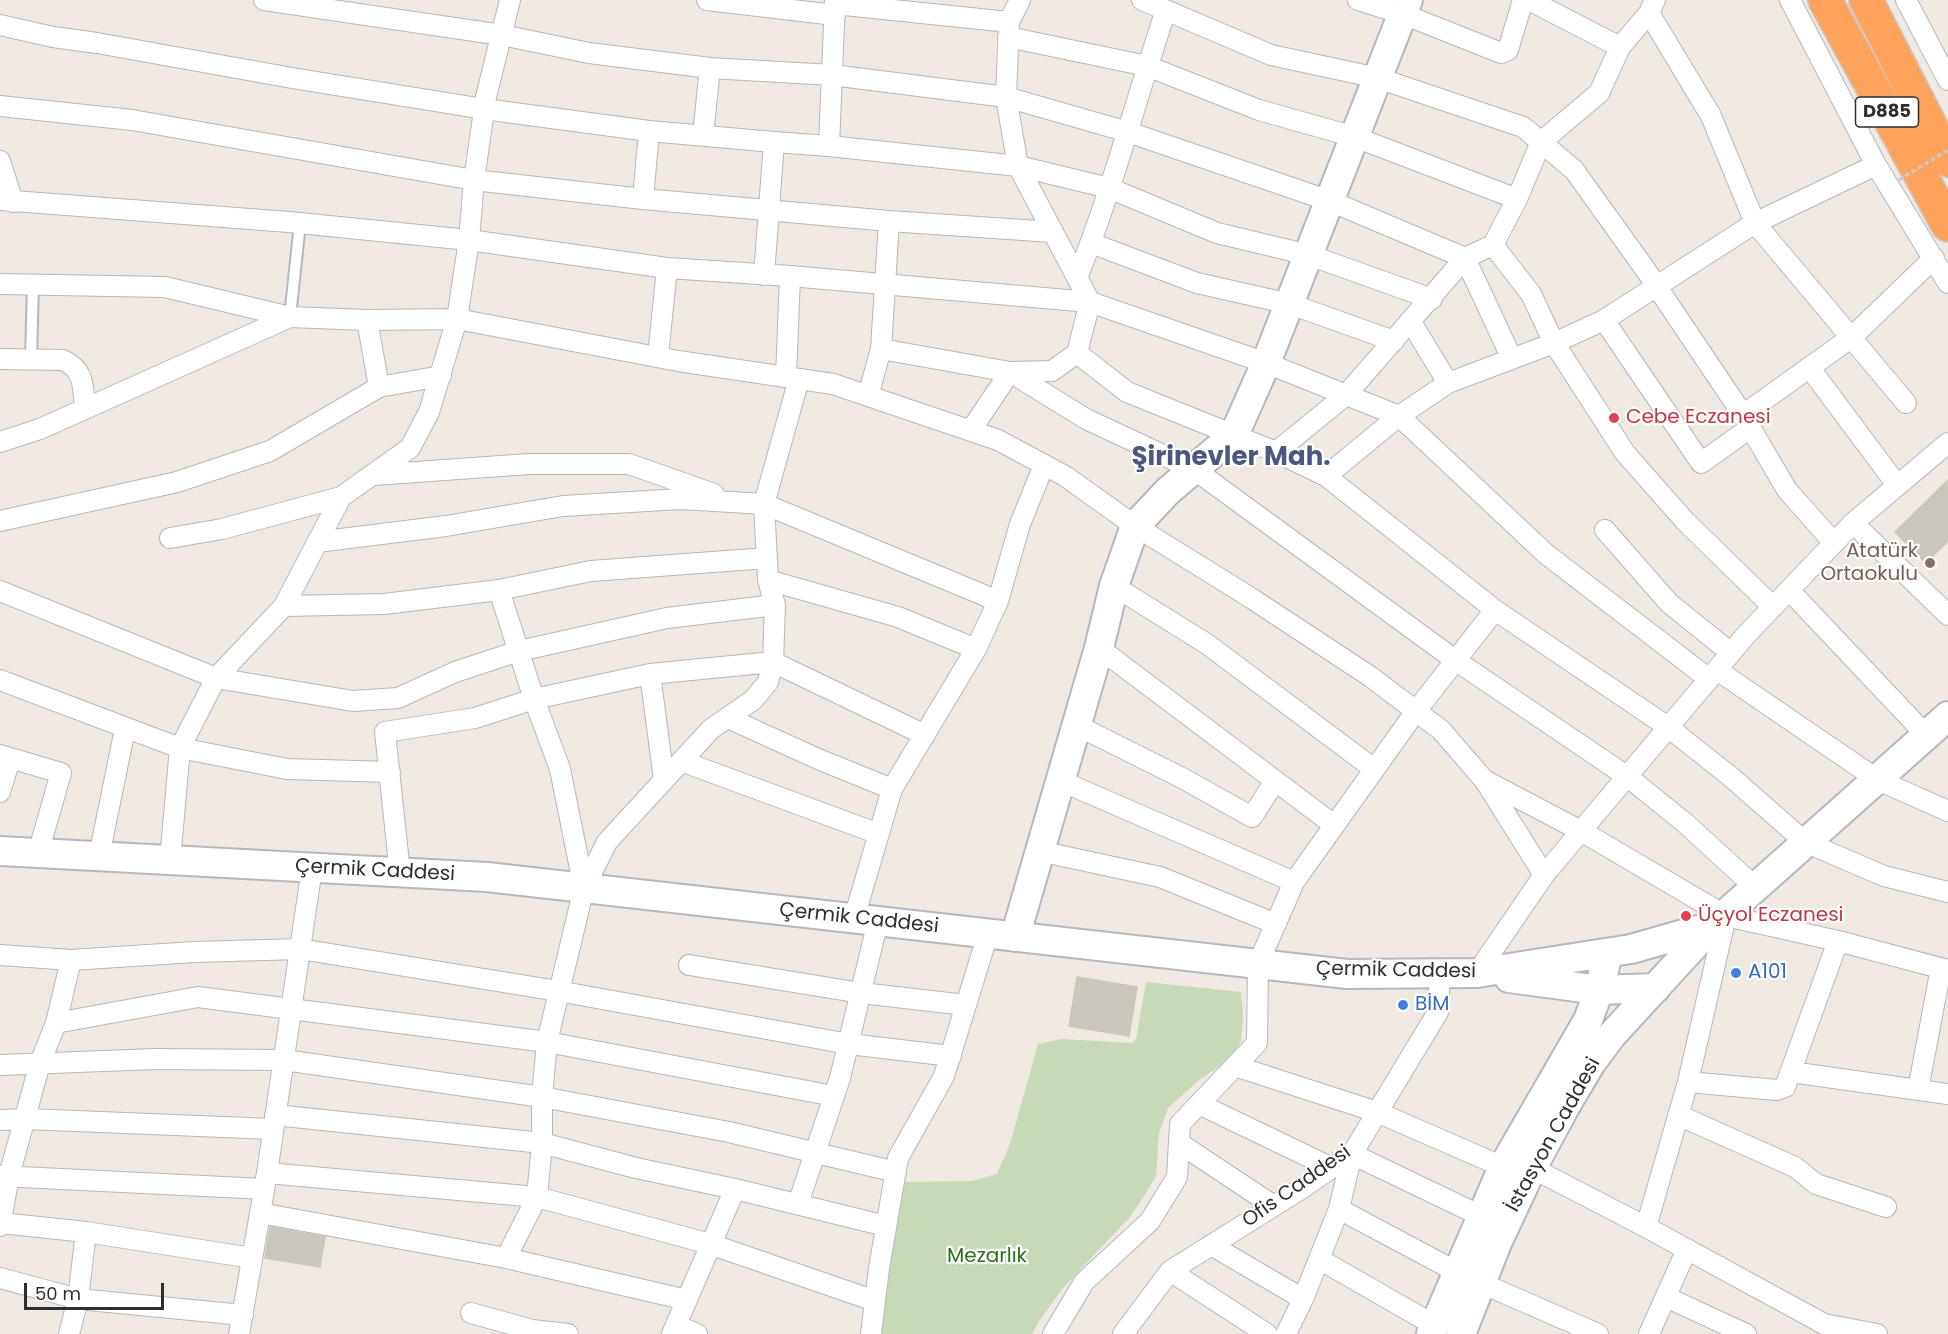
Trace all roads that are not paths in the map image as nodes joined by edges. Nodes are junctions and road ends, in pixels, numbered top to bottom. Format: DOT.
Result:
graph roads {
  1 [pos="510,0"];
  2 [pos="707,0"];
  3 [pos="1020,0"];
  4 [pos="1142,0"];
  5 [pos="1358,0"];
  6 [pos="1523,0"];
  7 [pos="1529,0"];
  8 [pos="1790,0"];
  9 [pos="1825,0"];
  10 [pos="1866,0"];
  11 [pos="271,1"];
  12 [pos="1915,4"];
  13 [pos="835,6"];
  14 [pos="1652,6"];
  15 [pos="1405,7"];
  16 [pos="1166,10"];
  17 [pos="0,25"];
  18 [pos="1008,29"];
  19 [pos="502,35"];
  20 [pos="1620,47"];
  21 [pos="1147,66"];
  22 [pos="710,68"];
  23 [pos="832,75"];
  24 [pos="1378,78"];
  25 [pos="1948,80"];
  26 [pos="1006,98"];
  27 [pos="0,106"];
  28 [pos="484,109"];
  29 [pos="649,131"];
  30 [pos="1128,132"];
  31 [pos="703,135"];
  32 [pos="1355,137"];
  33 [pos="774,142"];
  34 [pos="1541,142"];
  35 [pos="829,146"];
  36 [pos="1948,160"];
  37 [pos="0,161"];
  38 [pos="1876,165"];
  39 [pos="1018,166"];
  40 [pos="474,180"];
  41 [pos="1109,188"];
  42 [pos="643,199"];
  43 [pos="1517,199"];
  44 [pos="7,201"];
  45 [pos="1330,201"];
  46 [pos="768,211"];
  47 [pos="889,221"];
  48 [pos="300,223"];
  49 [pos="1755,223"];
  50 [pos="1948,225"];
  51 [pos="1053,232"];
  52 [pos="469,240"];
  53 [pos="1091,243"];
  54 [pos="1493,245"];
  55 [pos="1309,255"];
  56 [pos="1466,258"];
  57 [pos="1934,258"];
  58 [pos="667,268"];
  59 [pos="764,275"];
  60 [pos="790,276"];
  61 [pos="1077,278"];
  62 [pos="1948,283"];
  63 [pos="0,284"];
  64 [pos="33,285"];
  65 [pos="886,285"];
  66 [pos="1657,287"];
  67 [pos="1432,299"];
  68 [pos="1090,302"];
  69 [pos="1290,304"];
  70 [pos="290,317"];
  71 [pos="457,319"];
  72 [pos="1604,320"];
  73 [pos="367,321"];
  74 [pos="1412,322"];
  75 [pos="1851,337"];
  76 [pos="1394,341"];
  77 [pos="1554,343"];
  78 [pos="881,349"];
  79 [pos="1077,353"];
  80 [pos="658,356"];
  81 [pos="31,358"];
  82 [pos="0,359"];
  83 [pos="1512,359"];
  84 [pos="1266,363"];
  85 [pos="1809,367"];
  86 [pos="1010,372"];
  87 [pos="441,375"];
  88 [pos="793,378"];
  89 [pos="1448,383"];
  90 [pos="380,387"];
  91 [pos="1346,395"];
  92 [pos="868,396"];
  93 [pos="1906,403"];
  94 [pos="85,408"];
  95 [pos="1399,416"];
  96 [pos="1747,421"];
  97 [pos="971,430"];
  98 [pos="1234,435"];
  99 [pos="0,442"];
  100 [pos="1948,443"];
  101 [pos="1276,452"];
  102 [pos="1044,465"];
  103 [pos="1195,470"];
  104 [pos="374,476"];
  105 [pos="1326,477"];
  106 [pos="1897,485"];
  107 [pos="341,497"];
  108 [pos="736,502"];
  109 [pos="764,504"];
  110 [pos="0,521"];
  111 [pos="1853,523"];
  112 [pos="1135,526"];
  113 [pos="1605,530"];
  114 [pos="170,538"];
  115 [pos="317,542"];
  116 [pos="1834,543"];
  117 [pos="767,558"];
  118 [pos="768,580"];
  119 [pos="1114,586"];
  120 [pos="499,590"];
  121 [pos="1789,590"];
  122 [pos="0,591"];
  123 [pos="998,601"];
  124 [pos="775,605"];
  125 [pos="284,606"];
  126 [pos="1773,607"];
  127 [pos="1495,610"];
  128 [pos="1948,615"];
  129 [pos="1099,648"];
  130 [pos="976,649"];
  131 [pos="519,651"];
  132 [pos="1731,653"];
  133 [pos="1455,660"];
  134 [pos="773,662"];
  135 [pos="650,674"];
  136 [pos="1713,674"];
  137 [pos="216,678"];
  138 [pos="0,680"];
  139 [pos="534,699"];
  140 [pos="1416,711"];
  141 [pos="1948,716"];
  142 [pos="728,718"];
  143 [pos="1076,725"];
  144 [pos="1668,727"];
  145 [pos="125,729"];
  146 [pos="925,735"];
  147 [pos="1926,735"];
  148 [pos="180,748"];
  149 [pos="5,757"];
  150 [pos="681,761"];
  151 [pos="1374,769"];
  152 [pos="390,772"];
  153 [pos="1628,777"];
  154 [pos="664,780"];
  155 [pos="1878,780"];
  156 [pos="1061,781"];
  157 [pos="1275,781"];
  158 [pos="1485,781"];
  159 [pos="892,789"];
  160 [pos="0,792"];
  161 [pos="1948,811"];
  162 [pos="1334,825"];
  163 [pos="1581,831"];
  164 [pos="879,834"];
  165 [pos="1805,842"];
  166 [pos="0,851"];
  167 [pos="1039,851"];
  168 [pos="38,853"];
  169 [pos="99,856"];
  170 [pos="170,860"];
  171 [pos="312,868"];
  172 [pos="400,873"];
  173 [pos="1544,875"];
  174 [pos="1294,882"];
  175 [pos="584,888"];
  176 [pos="1756,888"];
  177 [pos="1948,892"];
  178 [pos="866,920"];
  179 [pos="1719,921"];
  180 [pos="1276,924"];
  181 [pos="1002,935"];
  182 [pos="1838,941"];
  183 [pos="300,949"];
  184 [pos="1608,954"];
  185 [pos="0,955"];
  186 [pos="71,960"];
  187 [pos="1257,964"];
  188 [pos="689,965"];
  189 [pos="1945,969"];
  190 [pos="1477,973"];
  191 [pos="1440,974"];
  192 [pos="1656,988"];
  193 [pos="1599,990"];
  194 [pos="558,991"];
  195 [pos="861,993"];
  196 [pos="966,1005"];
  197 [pos="291,1008"];
  198 [pos="56,1023"];
  199 [pos="547,1042"];
  200 [pos="849,1044"];
  201 [pos="951,1056"];
  202 [pos="284,1060"];
  203 [pos="40,1063"];
  204 [pos="0,1065"];
  205 [pos="1235,1066"];
  206 [pos="1791,1072"];
  207 [pos="1688,1082"];
  208 [pos="1918,1090"];
  209 [pos="1948,1094"];
  210 [pos="834,1096"];
  211 [pos="542,1097"];
  212 [pos="1199,1104"];
  213 [pos="1377,1112"];
  214 [pos="1678,1115"];
  215 [pos="26,1119"];
  216 [pos="0,1120"];
  217 [pos="274,1122"];
  218 [pos="542,1143"];
  219 [pos="1179,1143"];
  220 [pos="815,1152"];
  221 [pos="1352,1154"];
  222 [pos="1503,1167"];
  223 [pos="1332,1168"];
  224 [pos="1532,1168"];
  225 [pos="896,1172"];
  226 [pos="5,1176"];
  227 [pos="265,1181"];
  228 [pos="735,1189"];
  229 [pos="537,1197"];
  230 [pos="798,1204"];
  231 [pos="1274,1206"];
  232 [pos="1886,1206"];
  233 [pos="1339,1209"];
  234 [pos="260,1213"];
  235 [pos="1481,1216"];
  236 [pos="0,1224"];
  237 [pos="886,1227"];
  238 [pos="1646,1227"];
  239 [pos="86,1232"];
  240 [pos="710,1244"];
  241 [pos="1211,1245"];
  242 [pos="1687,1249"];
  243 [pos="252,1258"];
  244 [pos="506,1258"];
  245 [pos="1319,1259"];
  246 [pos="1170,1271"];
  247 [pos="1469,1277"];
  248 [pos="0,1278"];
  249 [pos="1666,1297"];
  250 [pos="78,1299"];
  251 [pos="1303,1299"];
  252 [pos="687,1300"];
  253 [pos="875,1301"];
  254 [pos="471,1313"];
  255 [pos="241,1324"];
  256 [pos="674,1329"];
  257 [pos="1061,1331"];
  258 [pos="1132,1331"];
  259 [pos="1442,1331"];
  260 [pos="1847,1331"];
  261 [pos="69,1334"];
  262 [pos="568,1334"];
  263 [pos="697,1334"];
  264 [pos="871,1334"];
  265 [pos="1267,1334"];
  266 [pos="1286,1334"];
  267 [pos="1598,1334"];
  268 [pos="1649,1334"];
  269 [pos="1746,1334"];
  270 [pos="1877,1334"];
  1 -- 19 [label="street"];
  2 -- 13 [label="street"];
  3 -- 18 [label="street"];
  4 -- 16 [label="street"];
  5 -- 15 [label="street"];
  6 -- 15 [label="street"];
  7 -- 20 [label="street"];
  8 -- 38 [label="street"];
  9 -- 50 [label="highway, D885"];
  10 -- 36 [label="highway, D885"];
  11 -- 19 [label="street"];
  12 -- 25 [label="street"];
  13 -- 18 [label="street"];
  13 -- 23 [label="street"];
  14 -- 20 [label="street"];
  14 -- 49 [label="street"];
  15 -- 24 [label="main road"];
  16 -- 21 [label="street"];
  16 -- 24 [label="street"];
  17 -- 28 [label="street"];
  18 -- 21 [label="street"];
  18 -- 26 [label="street"];
  19 -- 22 [label="street"];
  19 -- 28 [label="street"];
  20 -- 34 [label="street"];
  21 -- 30 [label="street"];
  21 -- 32 [label="street"];
  22 -- 23 [label="street"];
  22 -- 31 [label="street"];
  23 -- 26 [label="street"];
  23 -- 35 [label="street"];
  24 -- 32 [label="main road"];
  24 -- 34 [label="street"];
  26 -- 30 [label="street"];
  26 -- 39 [label="street"];
  27 -- 40 [label="street"];
  28 -- 29 [label="street"];
  28 -- 40 [label="street"];
  29 -- 31 [label="street"];
  29 -- 42 [label="street"];
  30 -- 41 [label="street"];
  30 -- 45 [label="street"];
  31 -- 33 [label="street"];
  32 -- 43 [label="street"];
  32 -- 45 [label="main road"];
  33 -- 35 [label="street"];
  33 -- 46 [label="street"];
  34 -- 43 [label="street"];
  34 -- 66 [label="street"];
  35 -- 39 [label="street"];
  37 -- 44 [label="street"];
  38 -- 49 [label="street"];
  38 -- 57 [label="street"];
  39 -- 41 [label="street"];
  39 -- 51 [label="street"];
  40 -- 42 [label="street"];
  40 -- 52 [label="street"];
  41 -- 53 [label="street"];
  41 -- 55 [label="street"];
  42 -- 46 [label="street"];
  43 -- 54 [label="street"];
  44 -- 48 [label="street"];
  45 -- 55 [label="main road"];
  45 -- 56 [label="street"];
  46 -- 47 [label="street"];
  46 -- 59 [label="street"];
  47 -- 51 [label="street"];
  47 -- 65 [label="street"];
  48 -- 52 [label="street"];
  48 -- 70 [label="lane"];
  49 -- 66 [label="street"];
  49 -- 75 [label="street"];
  51 -- 61 [label="street"];
  52 -- 58 [label="street"];
  52 -- 71 [label="street"];
  53 -- 61 [label="street"];
  53 -- 69 [label="street"];
  54 -- 56 [label="street"];
  54 -- 77 [label="street"];
  55 -- 67 [label="street"];
  55 -- 69 [label="main road"];
  56 -- 67 [label="street"];
  56 -- 83 [label="street"];
  57 -- 62 [label="street"];
  57 -- 75 [label="street"];
  58 -- 59 [label="street"];
  58 -- 80 [label="street"];
  59 -- 60 [label="street"];
  60 -- 65 [label="street"];
  60 -- 88 [label="street"];
  61 -- 68 [label="street"];
  63 -- 64 [label="street"];
  64 -- 70 [label="street"];
  64 -- 81 [label="lane"];
  65 -- 68 [label="street"];
  65 -- 78 [label="street"];
  66 -- 72 [label="street"];
  66 -- 96 [label="street"];
  67 -- 74 [label="street"];
  68 -- 79 [label="street"];
  68 -- 84 [label="street"];
  69 -- 76 [label="street"];
  69 -- 84 [label="main road"];
  70 -- 73 [label="street"];
  70 -- 94 [label="street"];
  71 -- 73 [label="street"];
  71 -- 80 [label="street"];
  71 -- 87 [label="street"];
  72 -- 77 [label="street"];
  72 -- 96 [label="street"];
  73 -- 90 [label="street"];
  74 -- 76 [label="street"];
  74 -- 89 [label="street"];
  75 -- 85 [label="street"];
  75 -- 93 [label="street"];
  76 -- 91 [label="street"];
  77 -- 83 [label="street"];
  77 -- 126 [label="street"];
  78 -- 86 [label="street"];
  78 -- 92 [label="street"];
  79 -- 86 [label="street"];
  79 -- 98 [label="street"];
  80 -- 88 [label="street"];
  81 -- 82 [label="street"];
  81 -- 94 [label="street"];
  83 -- 89 [label="street"];
  84 -- 91 [label="street"];
  84 -- 98 [label="main road"];
  85 -- 96 [label="street"];
  85 -- 106 [label="street"];
  86 -- 97 [label="street"];
  86 -- 103 [label="street"];
  87 -- 90 [label="street"];
  87 -- 104 [label="street"];
  88 -- 92 [label="street"];
  88 -- 109 [label="street"];
  89 -- 95 [label="street"];
  90 -- 110 [label="street"];
  91 -- 95 [label="street"];
  91 -- 101 [label="street"];
  92 -- 97 [label="street"];
  94 -- 99 [label="street"];
  95 -- 105 [label="street"];
  95 -- 136 [label="street"];
  96 -- 116 [label="street"];
  97 -- 102 [label="street"];
  98 -- 101 [label="street"];
  98 -- 103 [label="main road"];
  100 -- 106 [label="street"];
  101 -- 105 [label="street"];
  102 -- 112 [label="street"];
  102 -- 123 [label="street"];
  103 -- 112 [label="main road"];
  103 -- 133 [label="street"];
  104 -- 107 [label="street"];
  104 -- 108 [label="street"];
  105 -- 127 [label="street"];
  106 -- 111 [label="street"];
  107 -- 114 [label="street"];
  107 -- 115 [label="street"];
  108 -- 109 [label="street"];
  108 -- 115 [label="street"];
  109 -- 117 [label="street"];
  109 -- 123 [label="street"];
  111 -- 116 [label="street"];
  111 -- 128 [label="street"];
  112 -- 119 [label="main road"];
  112 -- 140 [label="street"];
  113 -- 132 [label="street"];
  115 -- 125 [label="street"];
  116 -- 121 [label="street"];
  117 -- 118 [label="street"];
  117 -- 120 [label="street"];
  118 -- 124 [label="street"];
  118 -- 130 [label="street"];
  119 -- 129 [label="main road"];
  119 -- 151 [label="street"];
  120 -- 125 [label="street"];
  120 -- 131 [label="street"];
  121 -- 126 [label="street"];
  121 -- 147 [label="street"];
  122 -- 137 [label="street"];
  123 -- 130 [label="street"];
  124 -- 131 [label="street"];
  124 -- 134 [label="street"];
  125 -- 137 [label="street"];
  126 -- 132 [label="street"];
  127 -- 133 [label="street"];
  127 -- 144 [label="street"];
  129 -- 143 [label="main road"];
  129 -- 157 [label="street"];
  130 -- 146 [label="street"];
  131 -- 137 [label="street"];
  131 -- 139 [label="street"];
  132 -- 136 [label="street"];
  133 -- 140 [label="street"];
  133 -- 153 [label="street"];
  134 -- 135 [label="street"];
  134 -- 142 [label="street"];
  134 -- 146 [label="street"];
  135 -- 139 [label="street"];
  135 -- 154 [label="street"];
  136 -- 144 [label="street"];
  136 -- 155 [label="street"];
  137 -- 148 [label="street"];
  138 -- 145 [label="street"];
  139 -- 152 [label="street"];
  139 -- 175 [label="street"];
  140 -- 151 [label="street"];
  140 -- 158 [label="street"];
  141 -- 147 [label="main road, İstasyon Caddesi"];
  142 -- 150 [label="street"];
  142 -- 159 [label="street"];
  143 -- 156 [label="main road"];
  143 -- 157 [label="street"];
  144 -- 153 [label="street"];
  144 -- 165 [label="street"];
  145 -- 148 [label="street"];
  145 -- 169 [label="street"];
  146 -- 159 [label="street"];
  147 -- 155 [label="main road, İstasyon Caddesi"];
  148 -- 152 [label="street"];
  148 -- 170 [label="street"];
  149 -- 160 [label="street"];
  149 -- 168 [label="street"];
  150 -- 154 [label="street"];
  150 -- 164 [label="street"];
  151 -- 162 [label="street"];
  152 -- 172 [label="street"];
  153 -- 163 [label="street"];
  153 -- 176 [label="street"];
  154 -- 175 [label="street"];
  155 -- 161 [label="street"];
  155 -- 165 [label="main road, İstasyon Caddesi"];
  156 -- 167 [label="main road"];
  156 -- 174 [label="street"];
  157 -- 162 [label="street"];
  158 -- 163 [label="street"];
  158 -- 173 [label="street"];
  159 -- 164 [label="street"];
  162 -- 174 [label="street"];
  163 -- 173 [label="street"];
  163 -- 179 [label="street"];
  164 -- 178 [label="street"];
  165 -- 176 [label="main road, İstasyon Caddesi"];
  165 -- 177 [label="street"];
  166 -- 168 [label="main road, Çermik Caddesi"];
  167 -- 180 [label="street"];
  167 -- 181 [label="main road"];
  168 -- 169 [label="main road, Çermik Caddesi"];
  169 -- 170 [label="main road, Çermik Caddesi"];
  170 -- 171 [label="main road, Çermik Caddesi"];
  171 -- 172 [label="main road, Çermik Caddesi"];
  171 -- 183 [label="street"];
  172 -- 175 [label="main road, Çermik Caddesi"];
  173 -- 190 [label="street"];
  174 -- 180 [label="street"];
  175 -- 178 [label="main road, Çermik Caddesi"];
  175 -- 194 [label="street"];
  176 -- 179 [label="main road, İstasyon Caddesi"];
  178 -- 181 [label="main road, Çermik Caddesi"];
  178 -- 195 [label="street"];
  179 -- 182 [label="street"];
  179 -- 184 [label="main road, Çermik Caddesi"];
  179 -- 192 [label="main road, İstasyon Caddesi"];
  179 -- 207 [label="street"];
  180 -- 187 [label="street"];
  181 -- 187 [label="main road, Çermik Caddesi"];
  181 -- 196 [label="street"];
  182 -- 189 [label="street"];
  182 -- 206 [label="street"];
  183 -- 186 [label="street"];
  183 -- 194 [label="street"];
  183 -- 197 [label="street"];
  184 -- 190 [label="main road, Çermik Caddesi"];
  184 -- 193 [label="main road"];
  185 -- 186 [label="street"];
  186 -- 198 [label="street"];
  187 -- 191 [label="main road, Çermik Caddesi"];
  187 -- 205 [label="street"];
  188 -- 195 [label="street"];
  189 -- 208 [label="street"];
  190 -- 191 [label="main road, Çermik Caddesi"];
  190 -- 193 [label="main road"];
  191 -- 213 [label="street, Ofis Caddesi"];
  192 -- 193 [label="main road"];
  192 -- 224 [label="main road, İstasyon Caddesi"];
  193 -- 222 [label="main road"];
  194 -- 199 [label="street"];
  194 -- 200 [label="street"];
  195 -- 196 [label="street"];
  195 -- 200 [label="street"];
  196 -- 201 [label="street"];
  197 -- 198 [label="street"];
  197 -- 199 [label="street"];
  197 -- 202 [label="street"];
  198 -- 203 [label="street"];
  199 -- 210 [label="street"];
  199 -- 211 [label="street"];
  200 -- 201 [label="street"];
  200 -- 210 [label="street"];
  201 -- 225 [label="street"];
  202 -- 203 [label="street"];
  202 -- 211 [label="street"];
  202 -- 217 [label="street"];
  203 -- 204 [label="street"];
  203 -- 215 [label="street"];
  205 -- 212 [label="street"];
  205 -- 213 [label="street"];
  206 -- 207 [label="street"];
  206 -- 208 [label="street"];
  207 -- 214 [label="street"];
  208 -- 209 [label="street"];
  210 -- 220 [label="street"];
  211 -- 218 [label="street"];
  211 -- 220 [label="street"];
  212 -- 219 [label="street"];
  212 -- 223 [label="street"];
  213 -- 221 [label="street, Ofis Caddesi"];
  213 -- 222 [label="street"];
  214 -- 232 [label="street"];
  214 -- 238 [label="street"];
  215 -- 216 [label="street"];
  215 -- 217 [label="street"];
  215 -- 226 [label="street"];
  217 -- 218 [label="street"];
  217 -- 227 [label="street"];
  218 -- 228 [label="street"];
  218 -- 229 [label="street"];
  219 -- 231 [label="street"];
  219 -- 257 [label="street"];
  220 -- 225 [label="street"];
  220 -- 230 [label="street"];
  221 -- 223 [label="street, Ofis Caddesi"];
  221 -- 233 [label="street"];
  221 -- 235 [label="street"];
  222 -- 235 [label="main road"];
  223 -- 231 [label="street, Ofis Caddesi"];
  224 -- 238 [label="street"];
  224 -- 247 [label="main road, İstasyon Caddesi"];
  225 -- 237 [label="street"];
  226 -- 227 [label="street"];
  226 -- 236 [label="street"];
  227 -- 229 [label="street"];
  227 -- 234 [label="street"];
  228 -- 230 [label="street"];
  228 -- 240 [label="street"];
  229 -- 240 [label="street"];
  229 -- 244 [label="street"];
  230 -- 237 [label="street"];
  231 -- 241 [label="street, Ofis Caddesi"];
  233 -- 245 [label="street"];
  233 -- 247 [label="street"];
  234 -- 243 [label="street"];
  234 -- 244 [label="street"];
  235 -- 247 [label="main road"];
  236 -- 239 [label="street"];
  237 -- 253 [label="street"];
  238 -- 242 [label="street"];
  239 -- 243 [label="street"];
  239 -- 250 [label="street"];
  240 -- 252 [label="street"];
  240 -- 253 [label="street"];
  241 -- 246 [label="street, Ofis Caddesi"];
  241 -- 251 [label="street"];
  242 -- 249 [label="street"];
  242 -- 260 [label="street"];
  243 -- 255 [label="street"];
  244 -- 252 [label="street"];
  245 -- 251 [label="street"];
  245 -- 259 [label="street"];
  246 -- 258 [label="street, Ofis Caddesi"];
  246 -- 265 [label="street"];
  247 -- 259 [label="main road, İstasyon Caddesi"];
  247 -- 267 [label="street"];
  248 -- 250 [label="street"];
  249 -- 268 [label="street"];
  249 -- 269 [label="street"];
  250 -- 255 [label="street"];
  250 -- 261 [label="street"];
  251 -- 266 [label="street"];
  252 -- 256 [label="street"];
  253 -- 264 [label="street"];
  254 -- 262 [label="street"];
  256 -- 263 [label="street"];
  260 -- 270 [label="street"];
}
